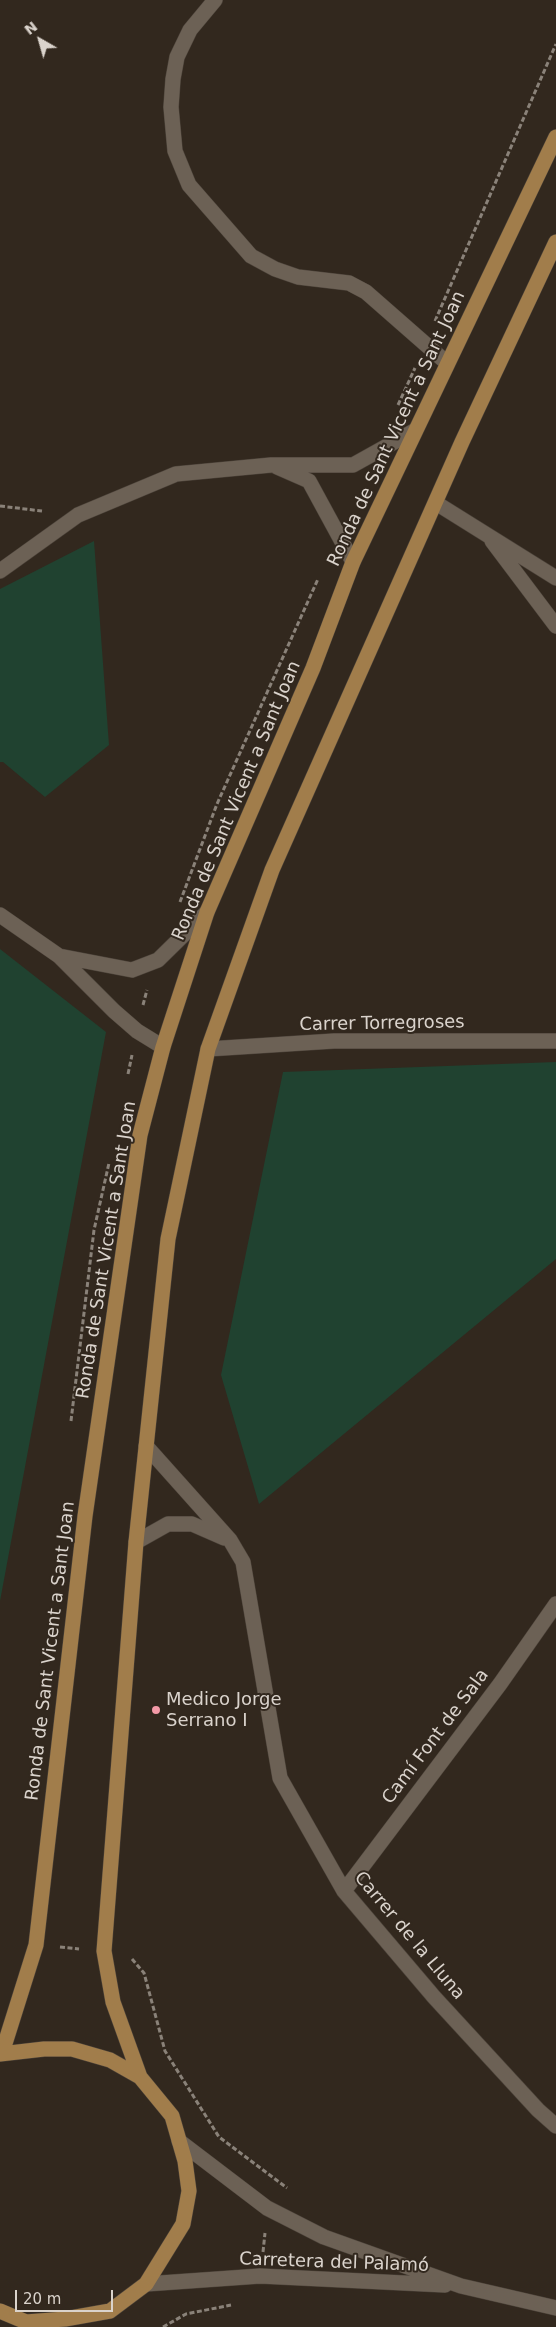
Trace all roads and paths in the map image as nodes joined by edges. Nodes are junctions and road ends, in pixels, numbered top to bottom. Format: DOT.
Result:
graph roads {
  1 [pos="215,0"];
  2 [pos="556,137"];
  3 [pos="556,242"];
  4 [pos="446,363"];
  5 [pos="414,431"];
  6 [pos="271,465"];
  7 [pos="436,503"];
  8 [pos="486,534"];
  9 [pos="353,562"];
  10 [pos="0,571"];
  11 [pos="556,578"];
  12 [pos="556,626"];
  13 [pos="207,912"];
  14 [pos="0,915"];
  15 [pos="59,956"];
  16 [pos="556,1041"];
  17 [pos="162,1047"];
  18 [pos="208,1049"];
  19 [pos="146,1446"];
  20 [pos="230,1540"];
  21 [pos="136,1542"];
  22 [pos="556,1604"];
  23 [pos="344,1891"];
  24 [pos="36,1945"];
  25 [pos="104,1951"];
  26 [pos="1,2053"];
  27 [pos="140,2077"];
  28 [pos="556,2126"];
  29 [pos="179,2141"];
  30 [pos="291,2192"];
  31 [pos="146,2284"];
  32 [pos="462,2286"];
  33 [pos="556,2308"];
  34 [pos="0,2311"];
  1 -- 4 [label="street"];
  2 -- 4 [label="main road, Ronda de Sant Vicent a Sant Joan"];
  3 -- 7 [label="main road"];
  4 -- 5 [label="main road, Ronda de Sant Vicent a Sant Joan"];
  5 -- 6 [label="street"];
  5 -- 9 [label="main road, Ronda de Sant Vicent a Sant Joan"];
  6 -- 9 [label="street"];
  6 -- 10 [label="street"];
  7 -- 8 [label="street"];
  7 -- 18 [label="main road"];
  8 -- 11 [label="street"];
  8 -- 12 [label="street"];
  9 -- 13 [label="main road, Ronda de Sant Vicent a Sant Joan"];
  13 -- 15 [label="street"];
  13 -- 17 [label="main road, Ronda de Sant Vicent a Sant Joan"];
  14 -- 15 [label="street"];
  15 -- 17 [label="street"];
  16 -- 18 [label="street, Carrer Torregroses"];
  17 -- 24 [label="main road, Ronda de Sant Vicent a Sant Joan"];
  18 -- 19 [label="main road"];
  19 -- 20 [label="street, Carrer de la Lluna"];
  19 -- 21 [label="main road"];
  20 -- 21 [label="street"];
  20 -- 23 [label="street, Carrer de la Lluna"];
  21 -- 25 [label="main road"];
  22 -- 23 [label="street, Camí Font de Sala"];
  23 -- 28 [label="street, Carrer de la Lluna"];
  24 -- 25 [label="path"];
  24 -- 26 [label="main road, Ronda de Sant Vicent a Sant Joan"];
  25 -- 27 [label="main road"];
  25 -- 30 [label="path"];
  26 -- 27 [label="main road"];
  27 -- 29 [label="main road"];
  29 -- 31 [label="main road"];
  29 -- 32 [label="street, Carretera del Palamó"];
  31 -- 32 [label="street, Carretera del Palamó"];
  31 -- 34 [label="main road"];
  32 -- 33 [label="street, Carretera del Palamó"];
}
